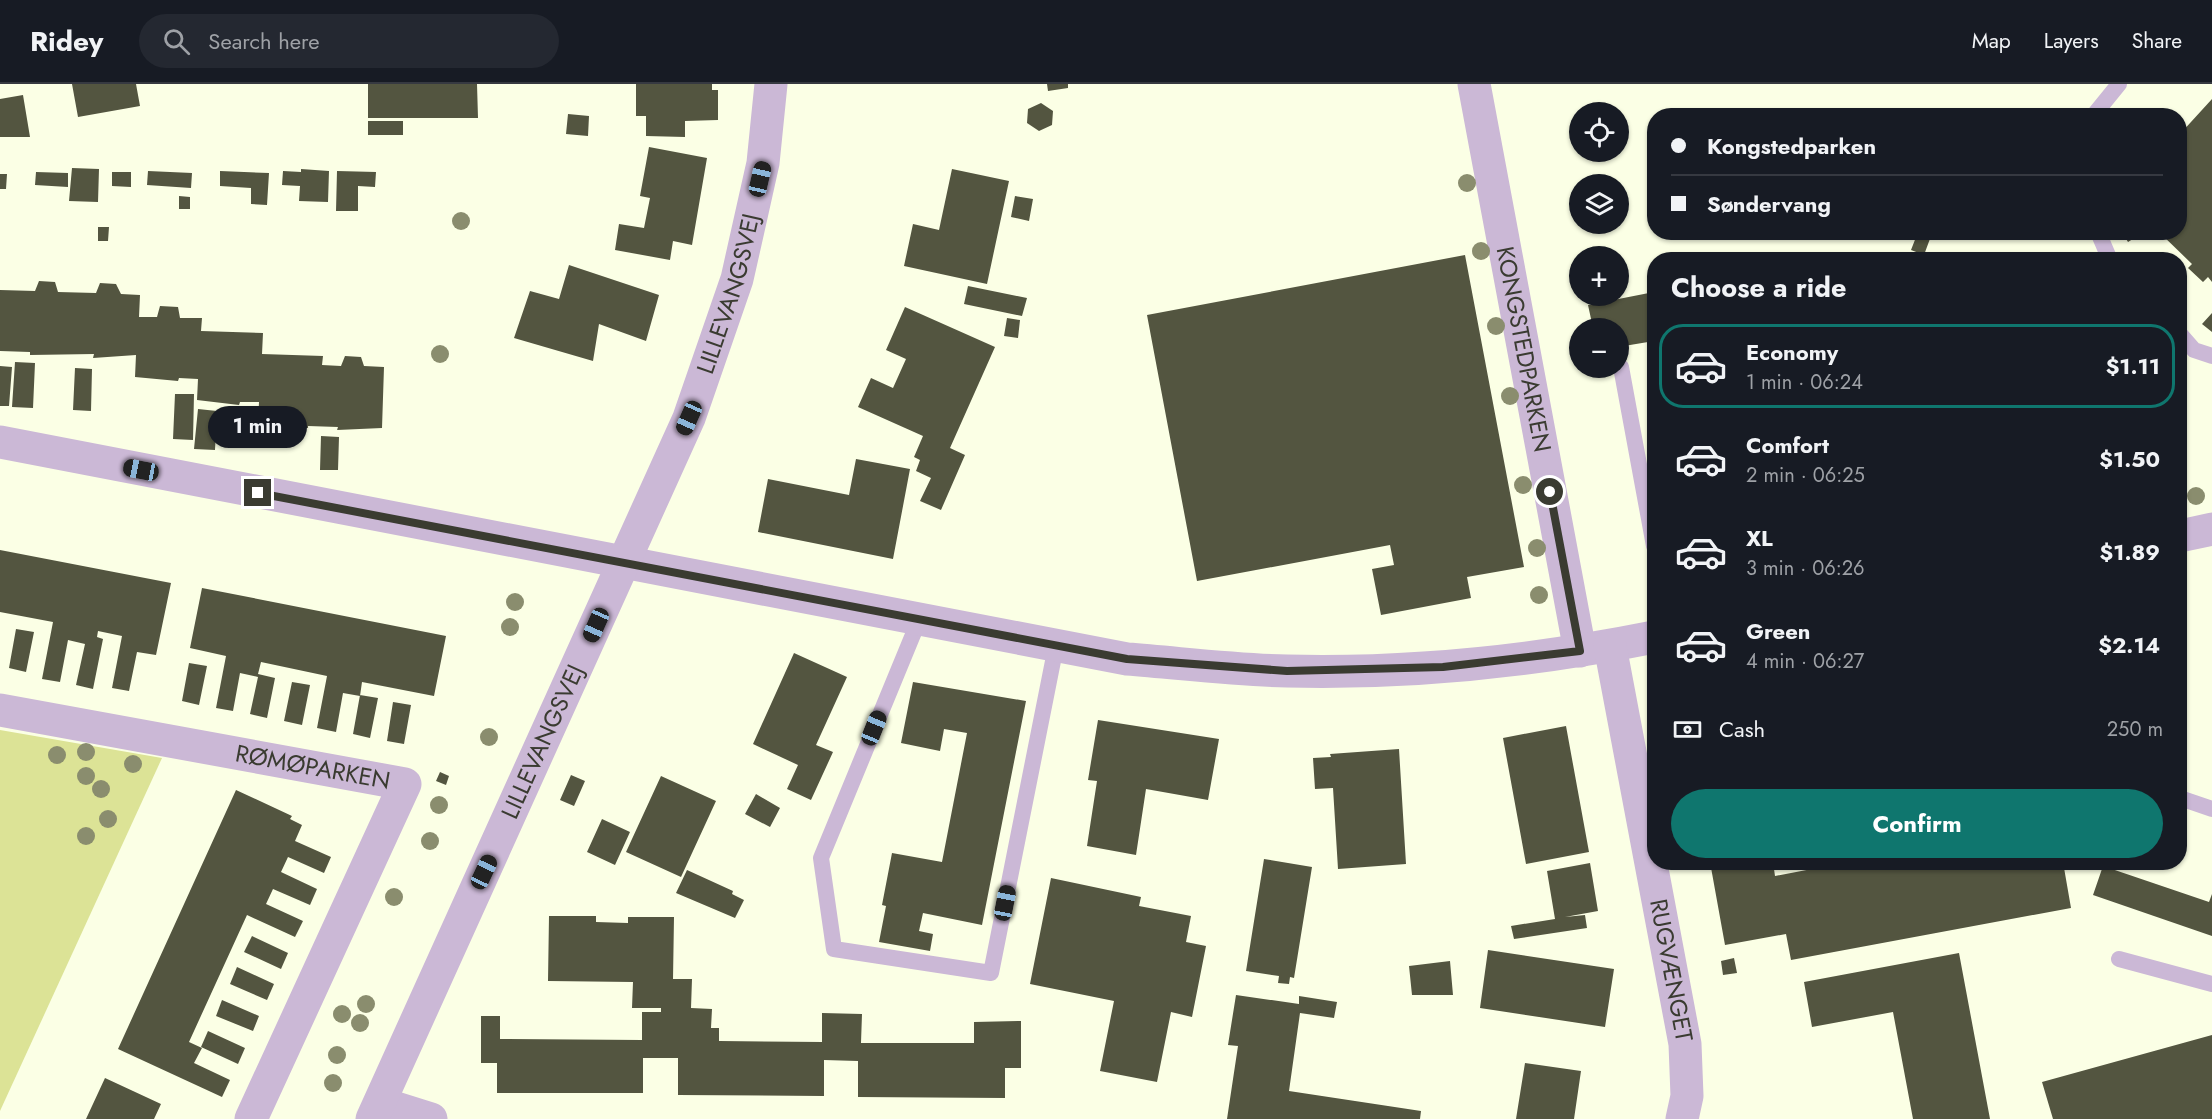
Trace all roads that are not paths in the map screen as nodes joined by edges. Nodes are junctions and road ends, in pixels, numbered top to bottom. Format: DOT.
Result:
graph roads {
  1 [pos="771,84"];
  2 [pos="1474,84"];
  3 [pos="2119,84"];
  4 [pos="2100,108"];
  5 [pos="2187,342"];
  6 [pos="2212,356"];
  7 [pos="1623,378"];
  8 [pos="0,442"];
  9 [pos="1647,508"];
  10 [pos="2212,529"];
  11 [pos="2187,534"];
  12 [pos="624,564"];
  13 [pos="919,620"];
  14 [pos="1647,638"];
  15 [pos="1056,646"];
  16 [pos="1595,649"];
  17 [pos="0,710"];
  18 [pos="2187,800"];
  19 [pos="2212,809"];
  20 [pos="2119,958"];
  21 [pos="2212,984"];
  22 [pos="376,1111"];
  23 [pos="251,1119"];
  24 [pos="431,1119"];
  25 [pos="1682,1119"];
  1 -- 12 [label="street, LILLEVANGSVEJ"];
  2 -- 16 [label="street, KONGSTEDPARKEN"];
  3 -- 4 [label="lane"];
  5 -- 6 [label="lane"];
  7 -- 9 [label="lane"];
  8 -- 12 [label="street"];
  10 -- 11 [label="street"];
  12 -- 13 [label="street"];
  12 -- 22 [label="street, LILLEVANGSVEJ"];
  13 -- 15 [label="street"];
  13 -- 15 [label="lane"];
  14 -- 16 [label="street"];
  15 -- 16 [label="street"];
  16 -- 25 [label="street, RUGVÆNGET"];
  17 -- 23 [label="street, RØMØPARKEN"];
  18 -- 19 [label="lane"];
  20 -- 21 [label="lane"];
  22 -- 24 [label="street"];
}
